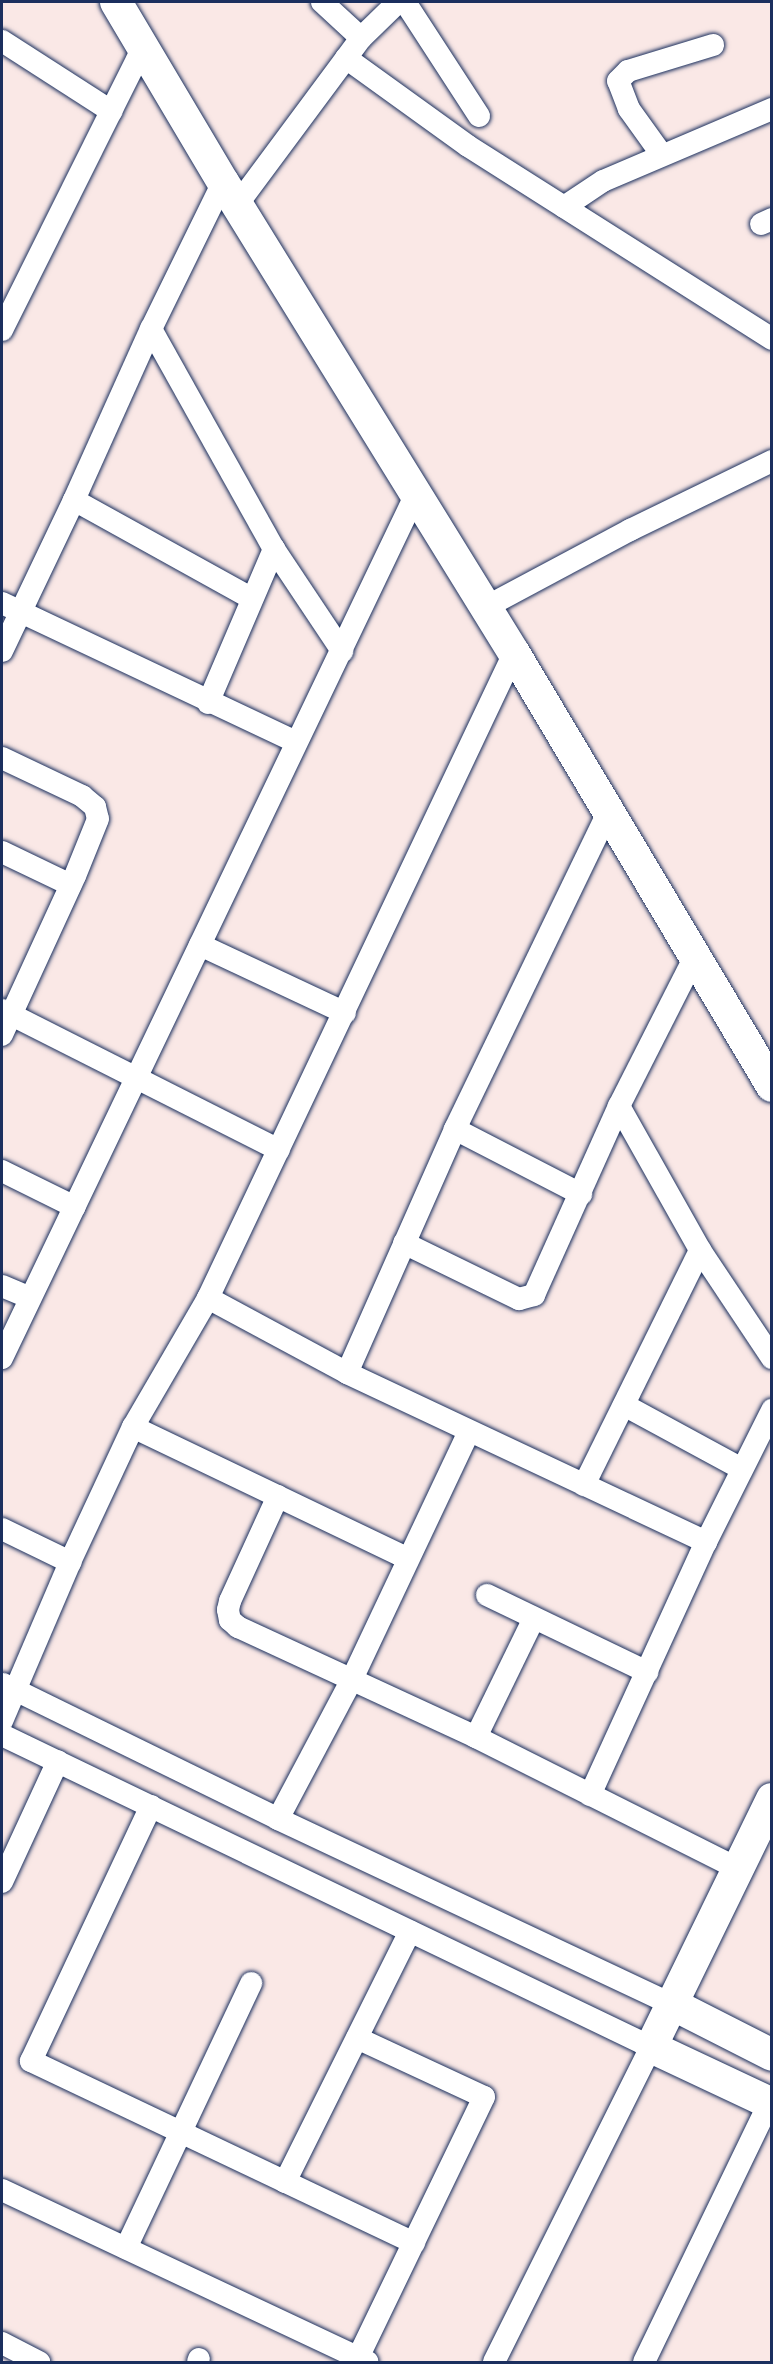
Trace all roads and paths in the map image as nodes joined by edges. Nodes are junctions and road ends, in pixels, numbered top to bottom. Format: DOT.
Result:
graph roads {
  1 [pos="116,2"];
  2 [pos="322,2"];
  3 [pos="398,2"];
  4 [pos="405,2"];
  5 [pos="361,38"];
  6 [pos="2,41"];
  7 [pos="713,45"];
  8 [pos="143,47"];
  9 [pos="346,58"];
  10 [pos="771,109"];
  11 [pos="111,111"];
  12 [pos="478,116"];
  13 [pos="662,155"];
  14 [pos="230,194"];
  15 [pos="564,207"];
  16 [pos="2,327"];
  17 [pos="151,329"];
  18 [pos="771,339"];
  19 [pos="771,462"];
  20 [pos="416,494"];
  21 [pos="74,500"];
  22 [pos="274,549"];
  23 [pos="251,598"];
  24 [pos="11,608"];
  25 [pos="484,608"];
  26 [pos="2,651"];
  27 [pos="342,651"];
  28 [pos="514,653"];
  29 [pos="208,703"];
  30 [pos="296,742"];
  31 [pos="2,758"];
  32 [pos="608,813"];
  33 [pos="2,852"];
  34 [pos="71,885"];
  35 [pos="200,945"];
  36 [pos="694,958"];
  37 [pos="6,1012"];
  38 [pos="345,1013"];
  39 [pos="2,1035"];
  40 [pos="135,1077"];
  41 [pos="771,1086"];
  42 [pos="619,1106"];
  43 [pos="455,1129"];
  44 [pos="279,1150"];
  45 [pos="2,1174"];
  46 [pos="581,1194"];
  47 [pos="75,1207"];
  48 [pos="404,1243"];
  49 [pos="700,1250"];
  50 [pos="2,1286"];
  51 [pos="30,1298"];
  52 [pos="208,1298"];
  53 [pos="2,1358"];
  54 [pos="771,1358"];
  55 [pos="347,1373"];
  56 [pos="624,1405"];
  57 [pos="771,1410"];
  58 [pos="133,1427"];
  59 [pos="469,1431"];
  60 [pos="742,1469"];
  61 [pos="584,1485"];
  62 [pos="278,1496"];
  63 [pos="2,1528"];
  64 [pos="706,1542"];
  65 [pos="408,1559"];
  66 [pos="70,1562"];
  67 [pos="487,1595"];
  68 [pos="534,1618"];
  69 [pos="646,1672"];
  70 [pos="352,1679"];
  71 [pos="8,1687"];
  72 [pos="2,1721"];
  73 [pos="2,1735"];
  74 [pos="476,1737"];
  75 [pos="58,1761"];
  76 [pos="590,1795"];
  77 [pos="771,1799"];
  78 [pos="151,1806"];
  79 [pos="278,1819"];
  80 [pos="736,1868"];
  81 [pos="2,1881"];
  82 [pos="410,1930"];
  83 [pos="251,1983"];
  84 [pos="672,2004"];
  85 [pos="357,2038"];
  86 [pos="651,2048"];
  87 [pos="771,2055"];
  88 [pos="771,2101"];
  89 [pos="180,2133"];
  90 [pos="285,2182"];
  91 [pos="2,2190"];
  92 [pos="414,2243"];
  93 [pos="126,2248"];
  94 [pos="2,2343"];
  95 [pos="363,2360"];
  96 [pos="39,2362"];
  97 [pos="494,2362"];
  98 [pos="644,2362"];
  1 -- 8 [label="street"];
  2 -- 5 [label="street"];
  3 -- 5 [label="street"];
  4 -- 12 [label="street"];
  5 -- 9 [label="street"];
  6 -- 11 [label="street"];
  7 -- 13 [label="street"];
  8 -- 11 [label="street"];
  8 -- 14 [label="street"];
  9 -- 14 [label="street"];
  9 -- 15 [label="street"];
  10 -- 13 [label="street"];
  11 -- 16 [label="street"];
  13 -- 15 [label="street"];
  14 -- 17 [label="street"];
  14 -- 20 [label="street"];
  15 -- 18 [label="street"];
  17 -- 21 [label="street"];
  17 -- 22 [label="street"];
  19 -- 25 [label="street"];
  20 -- 25 [label="street"];
  20 -- 27 [label="street"];
  21 -- 23 [label="street"];
  21 -- 24 [label="street"];
  22 -- 23 [label="street"];
  22 -- 27 [label="street"];
  23 -- 29 [label="street"];
  24 -- 26 [label="street"];
  24 -- 29 [label="street"];
  25 -- 28 [label="street"];
  27 -- 30 [label="street"];
  28 -- 32 [label="street"];
  28 -- 38 [label="street"];
  29 -- 30 [label="street"];
  30 -- 35 [label="street"];
  31 -- 34 [label="street"];
  32 -- 36 [label="street"];
  32 -- 43 [label="street"];
  33 -- 34 [label="street"];
  34 -- 37 [label="street"];
  35 -- 38 [label="street"];
  35 -- 40 [label="street"];
  36 -- 41 [label="street"];
  36 -- 42 [label="street"];
  37 -- 39 [label="street"];
  37 -- 40 [label="street"];
  38 -- 44 [label="street"];
  40 -- 44 [label="street"];
  40 -- 47 [label="street"];
  42 -- 46 [label="street"];
  42 -- 49 [label="street"];
  43 -- 46 [label="street"];
  43 -- 48 [label="street"];
  44 -- 52 [label="street"];
  45 -- 47 [label="street"];
  46 -- 48 [label="street"];
  47 -- 51 [label="street"];
  48 -- 55 [label="street"];
  49 -- 54 [label="street"];
  49 -- 56 [label="street"];
  50 -- 51 [label="street"];
  51 -- 53 [label="street"];
  52 -- 55 [label="street"];
  52 -- 58 [label="street"];
  55 -- 59 [label="street"];
  56 -- 60 [label="street"];
  56 -- 61 [label="street"];
  57 -- 60 [label="street"];
  58 -- 62 [label="street"];
  58 -- 66 [label="street"];
  59 -- 61 [label="street"];
  59 -- 65 [label="street"];
  60 -- 64 [label="street"];
  61 -- 64 [label="street"];
  62 -- 65 [label="street"];
  62 -- 70 [label="street"];
  63 -- 66 [label="street"];
  64 -- 69 [label="street"];
  65 -- 70 [label="street"];
  66 -- 71 [label="street"];
  67 -- 68 [label="street"];
  68 -- 69 [label="street"];
  68 -- 74 [label="street"];
  69 -- 76 [label="street"];
  70 -- 74 [label="street"];
  70 -- 79 [label="street"];
  71 -- 72 [label="street"];
  71 -- 79 [label="street"];
  73 -- 75 [label="street"];
  74 -- 76 [label="street"];
  75 -- 78 [label="street"];
  75 -- 81 [label="street"];
  76 -- 80 [label="street"];
  77 -- 80 [label="street"];
  78 -- 82 [label="street"];
  78 -- 89 [label="street"];
  79 -- 84 [label="street"];
  80 -- 84 [label="street"];
  82 -- 85 [label="street"];
  82 -- 86 [label="street"];
  83 -- 89 [label="street"];
  84 -- 86 [label="street"];
  84 -- 87 [label="street"];
  85 -- 90 [label="street"];
  85 -- 92 [label="street"];
  86 -- 88 [label="street"];
  86 -- 97 [label="street"];
  88 -- 98 [label="street"];
  89 -- 90 [label="street"];
  89 -- 93 [label="street"];
  90 -- 92 [label="street"];
  91 -- 93 [label="street"];
  92 -- 95 [label="street"];
  93 -- 95 [label="street"];
  94 -- 96 [label="street"];
}
